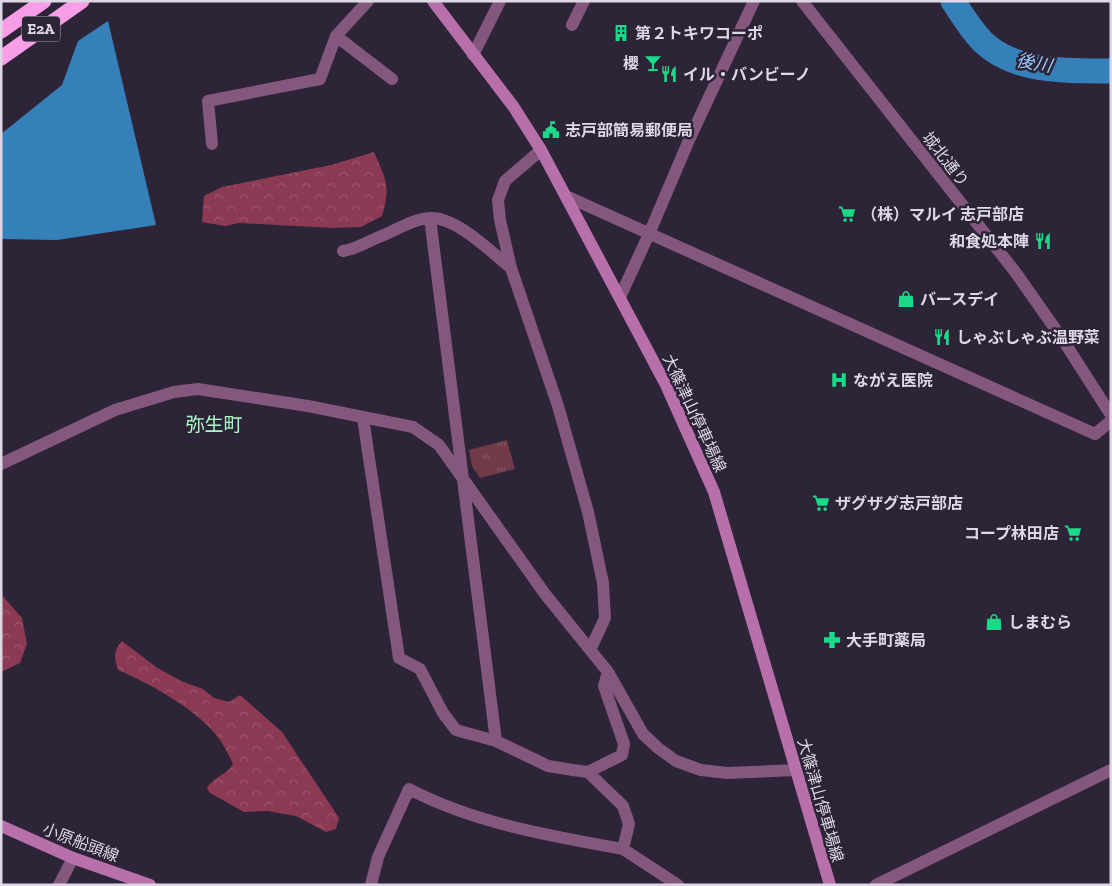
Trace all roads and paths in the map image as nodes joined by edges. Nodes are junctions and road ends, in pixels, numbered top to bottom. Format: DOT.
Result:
graph roads {
  1 [pos="44,1"];
  2 [pos="82,1"];
  3 [pos="368,1"];
  4 [pos="433,1"];
  5 [pos="500,1"];
  6 [pos="584,1"];
  7 [pos="754,1"];
  8 [pos="802,1"];
  9 [pos="572,25"];
  10 [pos="1,31"];
  11 [pos="336,36"];
  12 [pos="473,55"];
  13 [pos="1,58"];
  14 [pos="392,79"];
  15 [pos="212,144"];
  16 [pos="541,150"];
  17 [pos="568,197"];
  18 [pos="430,218"];
  19 [pos="650,234"];
  20 [pos="343,252"];
  21 [pos="511,268"];
  22 [pos="620,297"];
  23 [pos="1111,415"];
  24 [pos="364,418"];
  25 [pos="1111,421"];
  26 [pos="1,464"];
  27 [pos="462,476"];
  28 [pos="591,648"];
  29 [pos="608,672"];
  30 [pos="496,741"];
  31 [pos="796,770"];
  32 [pos="1111,770"];
  33 [pos="588,772"];
  34 [pos="1,826"];
  35 [pos="623,849"];
  36 [pos="73,858"];
  37 [pos="58,885"];
  38 [pos="150,885"];
  39 [pos="371,885"];
  40 [pos="678,885"];
  41 [pos="830,885"];
  42 [pos="876,885"];
  1 -- 10 [label="highway, E2A"];
  2 -- 13 [label="highway, E2A"];
  3 -- 11 [label="street"];
  4 -- 12 [label="main road, 大篠津山停車場線"];
  5 -- 12 [label="street"];
  6 -- 9 [label="street"];
  7 -- 19 [label="street"];
  8 -- 23 [label="street, 城北通り"];
  11 -- 14 [label="street"];
  11 -- 15 [label="street"];
  12 -- 16 [label="main road, 大篠津山停車場線"];
  16 -- 17 [label="main road, 大篠津山停車場線"];
  16 -- 21 [label="street"];
  17 -- 19 [label="street"];
  17 -- 22 [label="main road, 大篠津山停車場線"];
  18 -- 20 [label="street"];
  18 -- 21 [label="street"];
  18 -- 27 [label="street"];
  19 -- 22 [label="street"];
  19 -- 25 [label="street"];
  21 -- 28 [label="street"];
  22 -- 31 [label="main road, 大篠津山停車場線"];
  24 -- 26 [label="street"];
  24 -- 27 [label="street"];
  24 -- 30 [label="street"];
  27 -- 28 [label="street"];
  27 -- 30 [label="street"];
  28 -- 29 [label="street"];
  29 -- 31 [label="street"];
  29 -- 33 [label="street"];
  30 -- 33 [label="street"];
  31 -- 41 [label="main road, 大篠津山停車場線"];
  32 -- 42 [label="street"];
  33 -- 35 [label="street"];
  34 -- 36 [label="main road, 小原船頭線"];
  35 -- 39 [label="street"];
  35 -- 40 [label="street"];
  36 -- 37 [label="street"];
  36 -- 38 [label="main road, 小原船頭線"];
}
